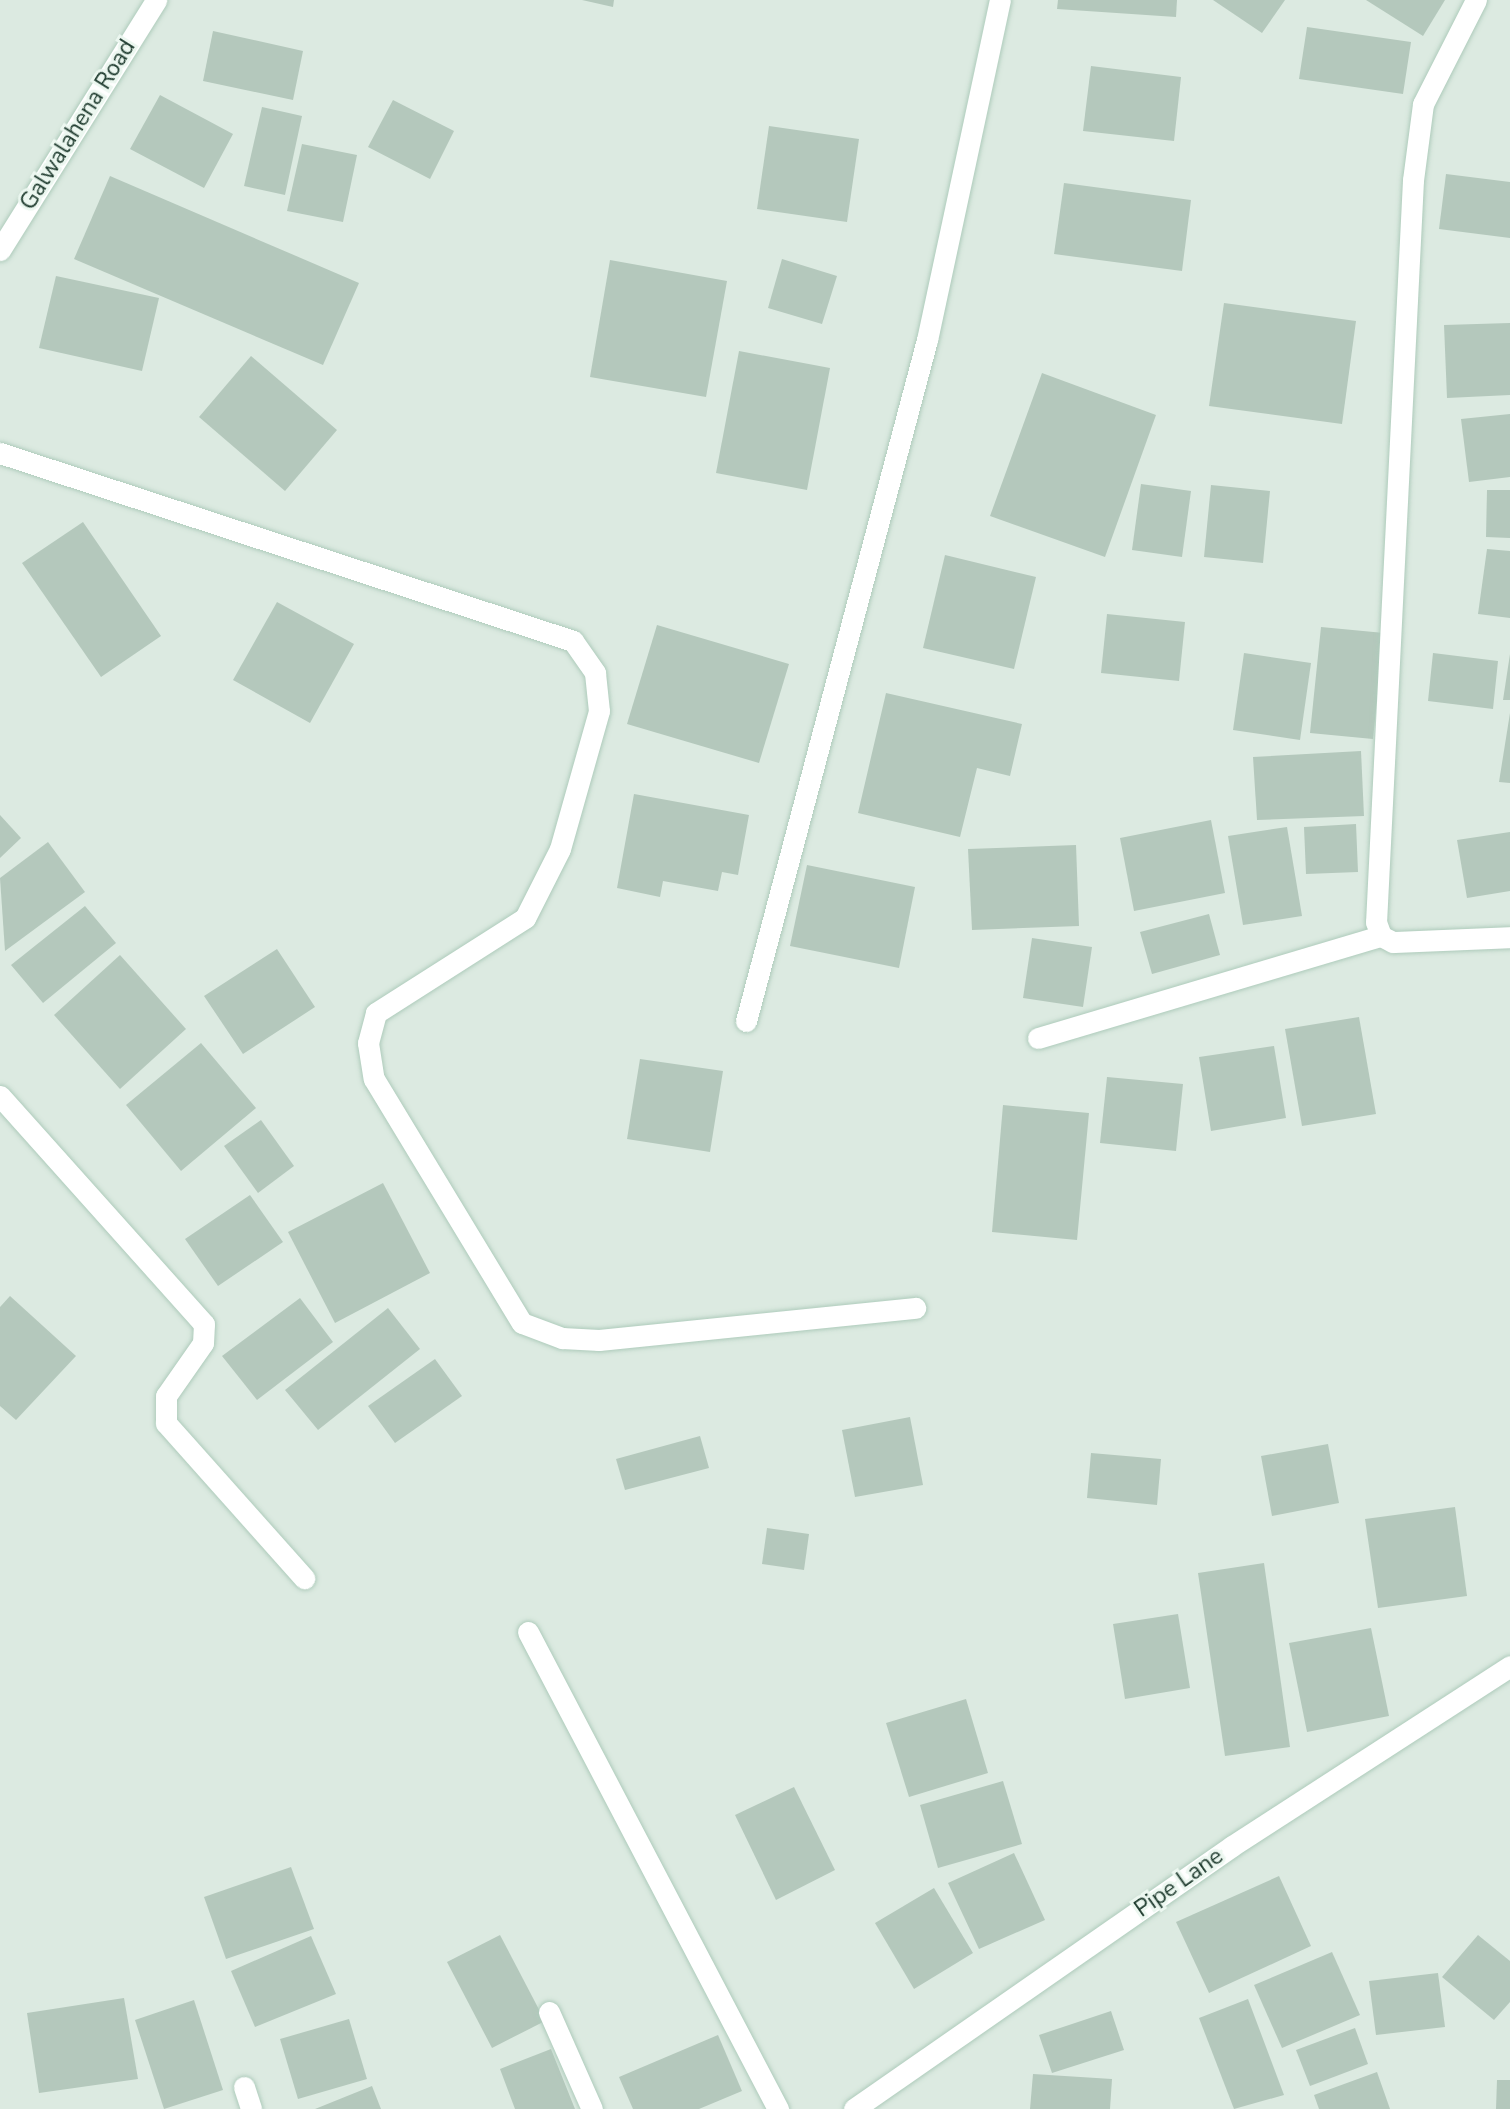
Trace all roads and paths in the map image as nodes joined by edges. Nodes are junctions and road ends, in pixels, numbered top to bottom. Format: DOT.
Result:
graph roads {
  1 [pos="156,0"];
  2 [pos="1000,0"];
  3 [pos="1476,0"];
  4 [pos="0,250"];
  5 [pos="0,453"];
  6 [pos="1381,936"];
  7 [pos="1510,937"];
  8 [pos="746,1021"];
  9 [pos="1038,1038"];
  10 [pos="0,1096"];
  11 [pos="915,1308"];
  12 [pos="304,1578"];
  13 [pos="528,1632"];
  14 [pos="1510,1666"];
  15 [pos="550,2012"];
  16 [pos="244,2087"];
  17 [pos="251,2109"];
  18 [pos="592,2109"];
  19 [pos="778,2109"];
  20 [pos="854,2109"];
  1 -- 4 [label="street, Galwalahena Road"];
  2 -- 8 [label="street"];
  3 -- 6 [label="street"];
  5 -- 11 [label="street"];
  6 -- 7 [label="street"];
  6 -- 9 [label="street"];
  10 -- 12 [label="street"];
  13 -- 19 [label="street"];
  14 -- 20 [label="street, Pipe Lane"];
  15 -- 18 [label="street"];
  16 -- 17 [label="street"];
}
